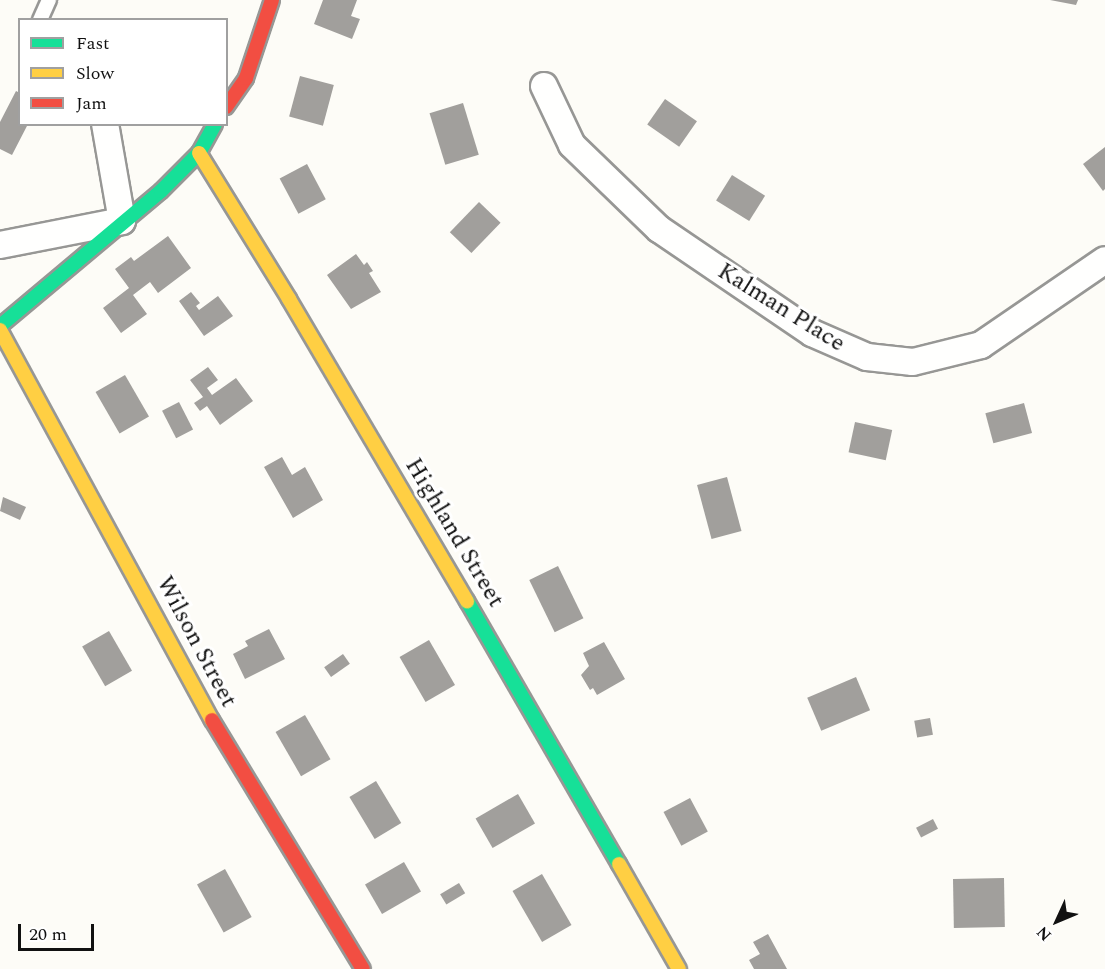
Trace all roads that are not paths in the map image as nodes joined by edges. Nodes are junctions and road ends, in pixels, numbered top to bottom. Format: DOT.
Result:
graph roads {
  1 [pos="49,0"];
  2 [pos="272,0"];
  3 [pos="41,18"];
  4 [pos="544,86"];
  5 [pos="228,104"];
  6 [pos="105,126"];
  7 [pos="214,126"];
  8 [pos="199,153"];
  9 [pos="122,221"];
  10 [pos="0,245"];
  11 [pos="1105,260"];
  12 [pos="0,328"];
  13 [pos="363,969"];
  14 [pos="679,969"];
  1 -- 3 [label="lane"];
  2 -- 5 [label="street"];
  4 -- 11 [label="street, Kalman Place"];
  6 -- 9 [label="street"];
  7 -- 8 [label="street"];
  8 -- 9 [label="street"];
  8 -- 14 [label="street, Highland Street"];
  9 -- 10 [label="street"];
  9 -- 12 [label="street"];
  12 -- 13 [label="street, Wilson Street"];
}
